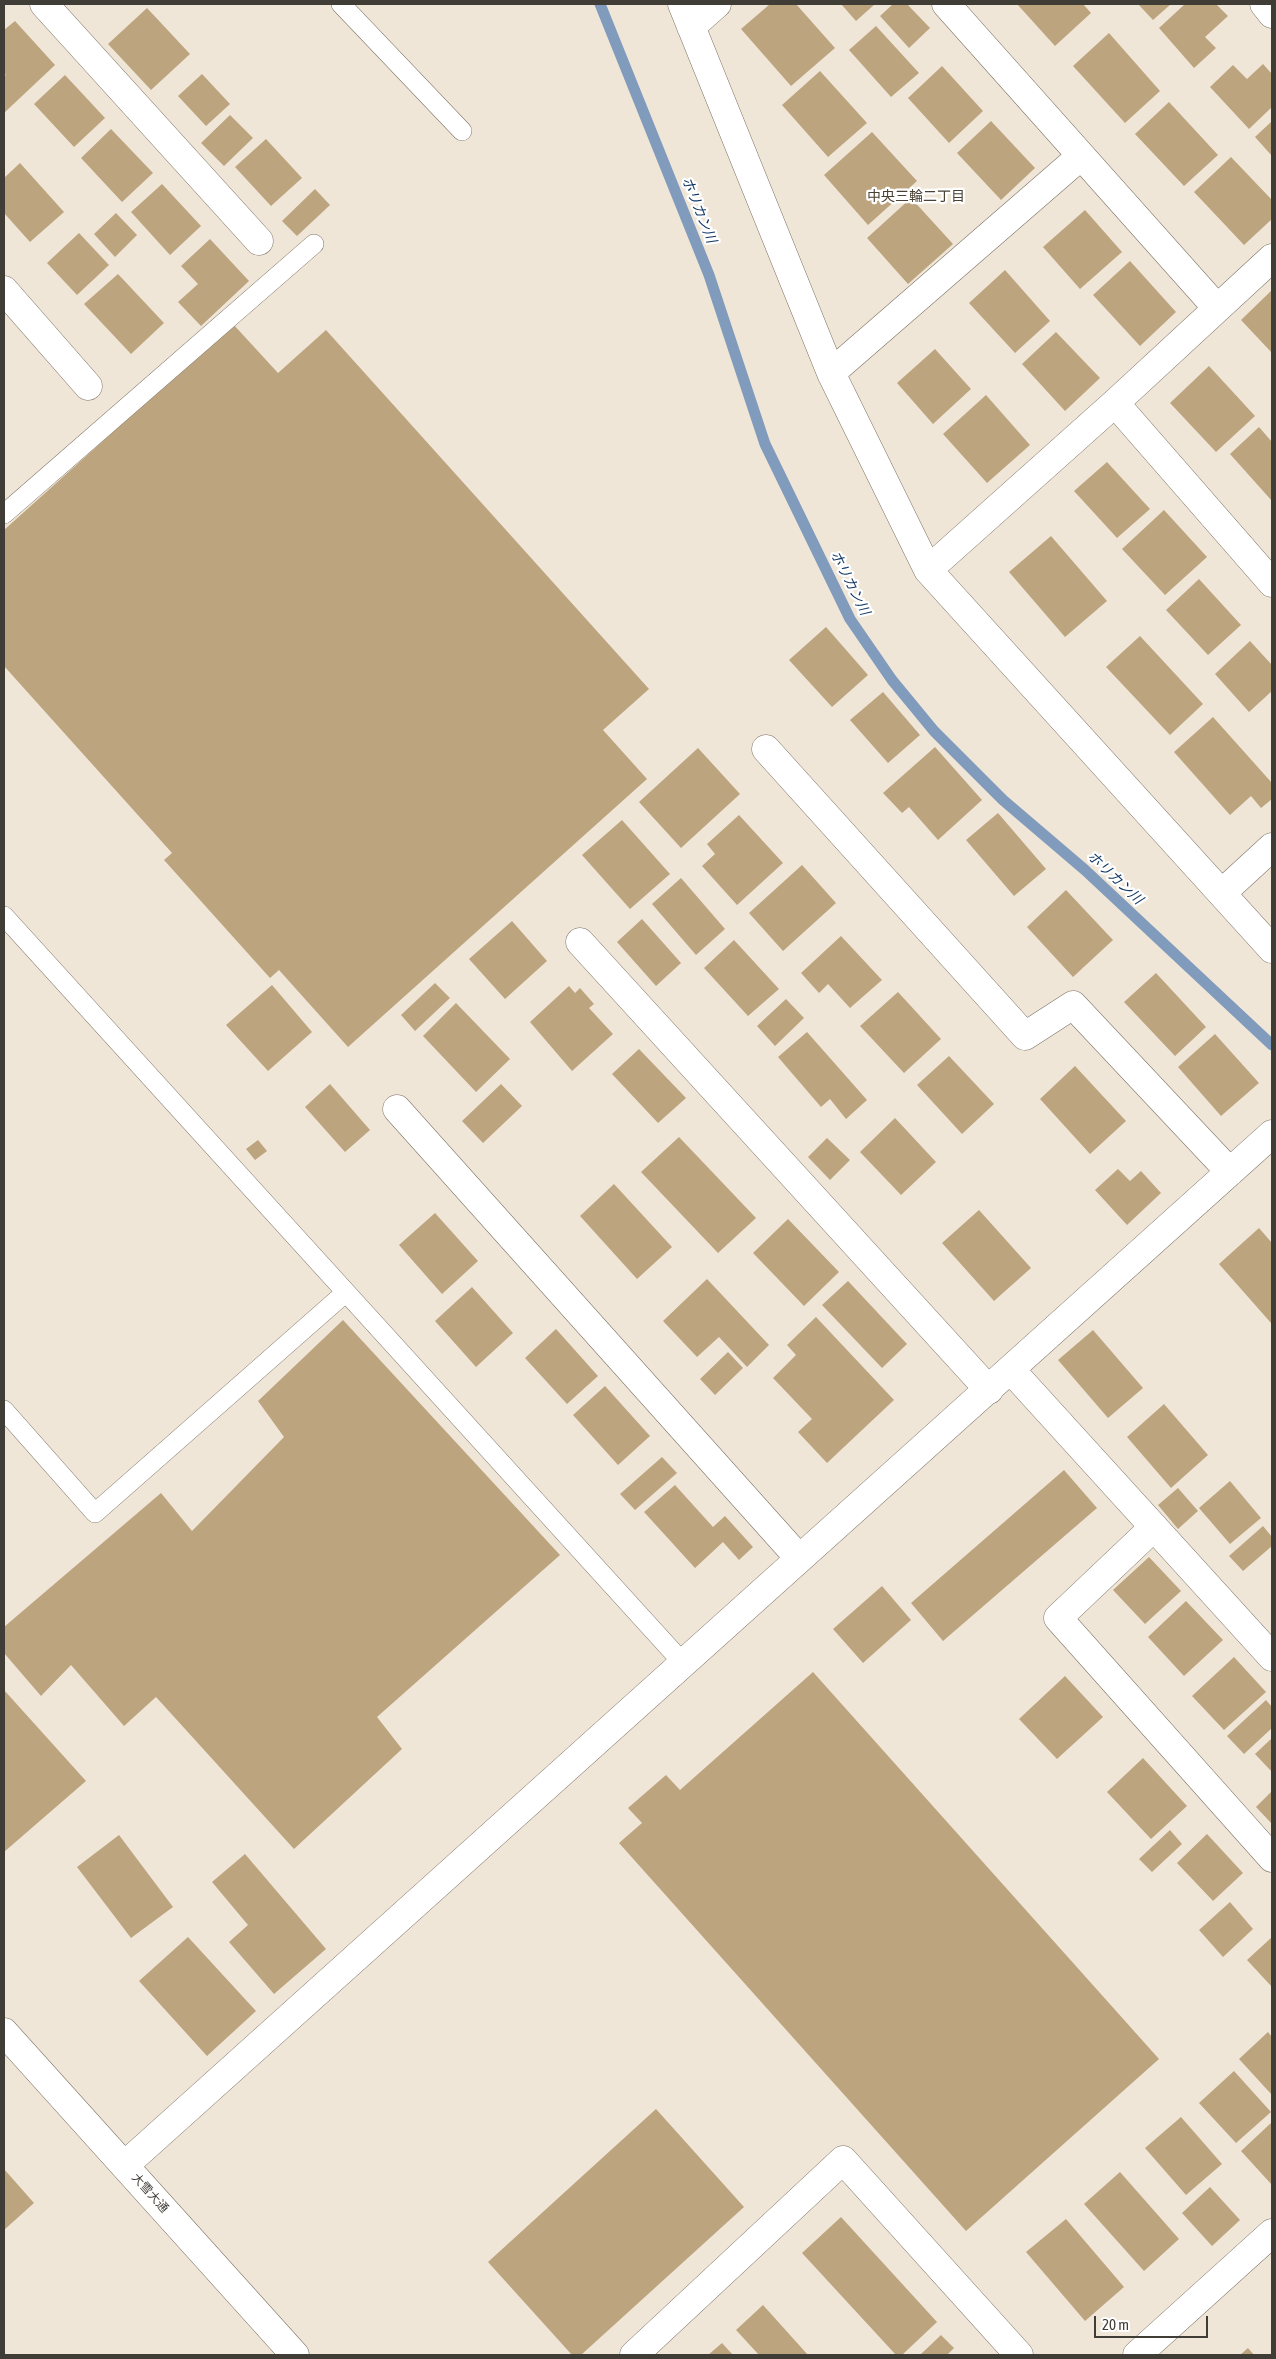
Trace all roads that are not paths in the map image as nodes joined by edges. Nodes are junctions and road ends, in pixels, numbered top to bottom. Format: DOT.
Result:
graph roads {
  1 [pos="44,4"];
  2 [pos="341,4"];
  3 [pos="717,4"];
  4 [pos="946,4"];
  5 [pos="1264,4"];
  6 [pos="1272,14"];
  7 [pos="687,15"];
  8 [pos="462,131"];
  9 [pos="1081,156"];
  10 [pos="259,241"];
  11 [pos="314,244"];
  12 [pos="1272,258"];
  13 [pos="4,290"];
  14 [pos="1218,308"];
  15 [pos="831,373"];
  16 [pos="88,386"];
  17 [pos="1115,403"];
  18 [pos="4,514"];
  19 [pos="1268,569"];
  20 [pos="928,570"];
  21 [pos="766,749"];
  22 [pos="1272,847"];
  23 [pos="1223,892"];
  24 [pos="4,916"];
  25 [pos="580,942"];
  26 [pos="1272,949"];
  27 [pos="397,1109"];
  28 [pos="1272,1134"];
  29 [pos="1230,1172"];
  30 [pos="345,1293"];
  31 [pos="1011,1370"];
  32 [pos="989,1390"];
  33 [pos="4,1410"];
  34 [pos="1154,1527"];
  35 [pos="799,1558"];
  36 [pos="1272,1657"];
  37 [pos="683,1663"];
  38 [pos="1272,1858"];
  39 [pos="4,2032"];
  40 [pos="124,2165"];
  41 [pos="1272,2233"];
  42 [pos="295,2355"];
  43 [pos="634,2355"];
  44 [pos="1020,2355"];
  45 [pos="1137,2355"];
  1 -- 10 [label="main road"];
  2 -- 8 [label="lane"];
  3 -- 7 [label="main road"];
  4 -- 9 [label="main road"];
  5 -- 6 [label="main road"];
  7 -- 15 [label="main road"];
  9 -- 14 [label="main road"];
  9 -- 15 [label="main road"];
  11 -- 18 [label="lane"];
  12 -- 14 [label="main road"];
  13 -- 16 [label="main road"];
  14 -- 17 [label="main road"];
  15 -- 20 [label="main road"];
  17 -- 19 [label="main road"];
  17 -- 20 [label="main road"];
  20 -- 23 [label="main road"];
  21 -- 29 [label="main road"];
  22 -- 23 [label="main road"];
  23 -- 26 [label="main road"];
  24 -- 30 [label="lane"];
  25 -- 32 [label="main road"];
  27 -- 35 [label="main road"];
  28 -- 29 [label="main road"];
  29 -- 31 [label="main road"];
  30 -- 33 [label="lane"];
  30 -- 37 [label="lane"];
  31 -- 32 [label="main road"];
  31 -- 34 [label="main road"];
  32 -- 35 [label="main road"];
  34 -- 36 [label="main road"];
  34 -- 38 [label="main road"];
  35 -- 37 [label="main road"];
  37 -- 40 [label="main road"];
  39 -- 40 [label="main road, 大雪大通"];
  40 -- 42 [label="main road, 大雪大通"];
  41 -- 45 [label="main road"];
  43 -- 44 [label="main road"];
}
